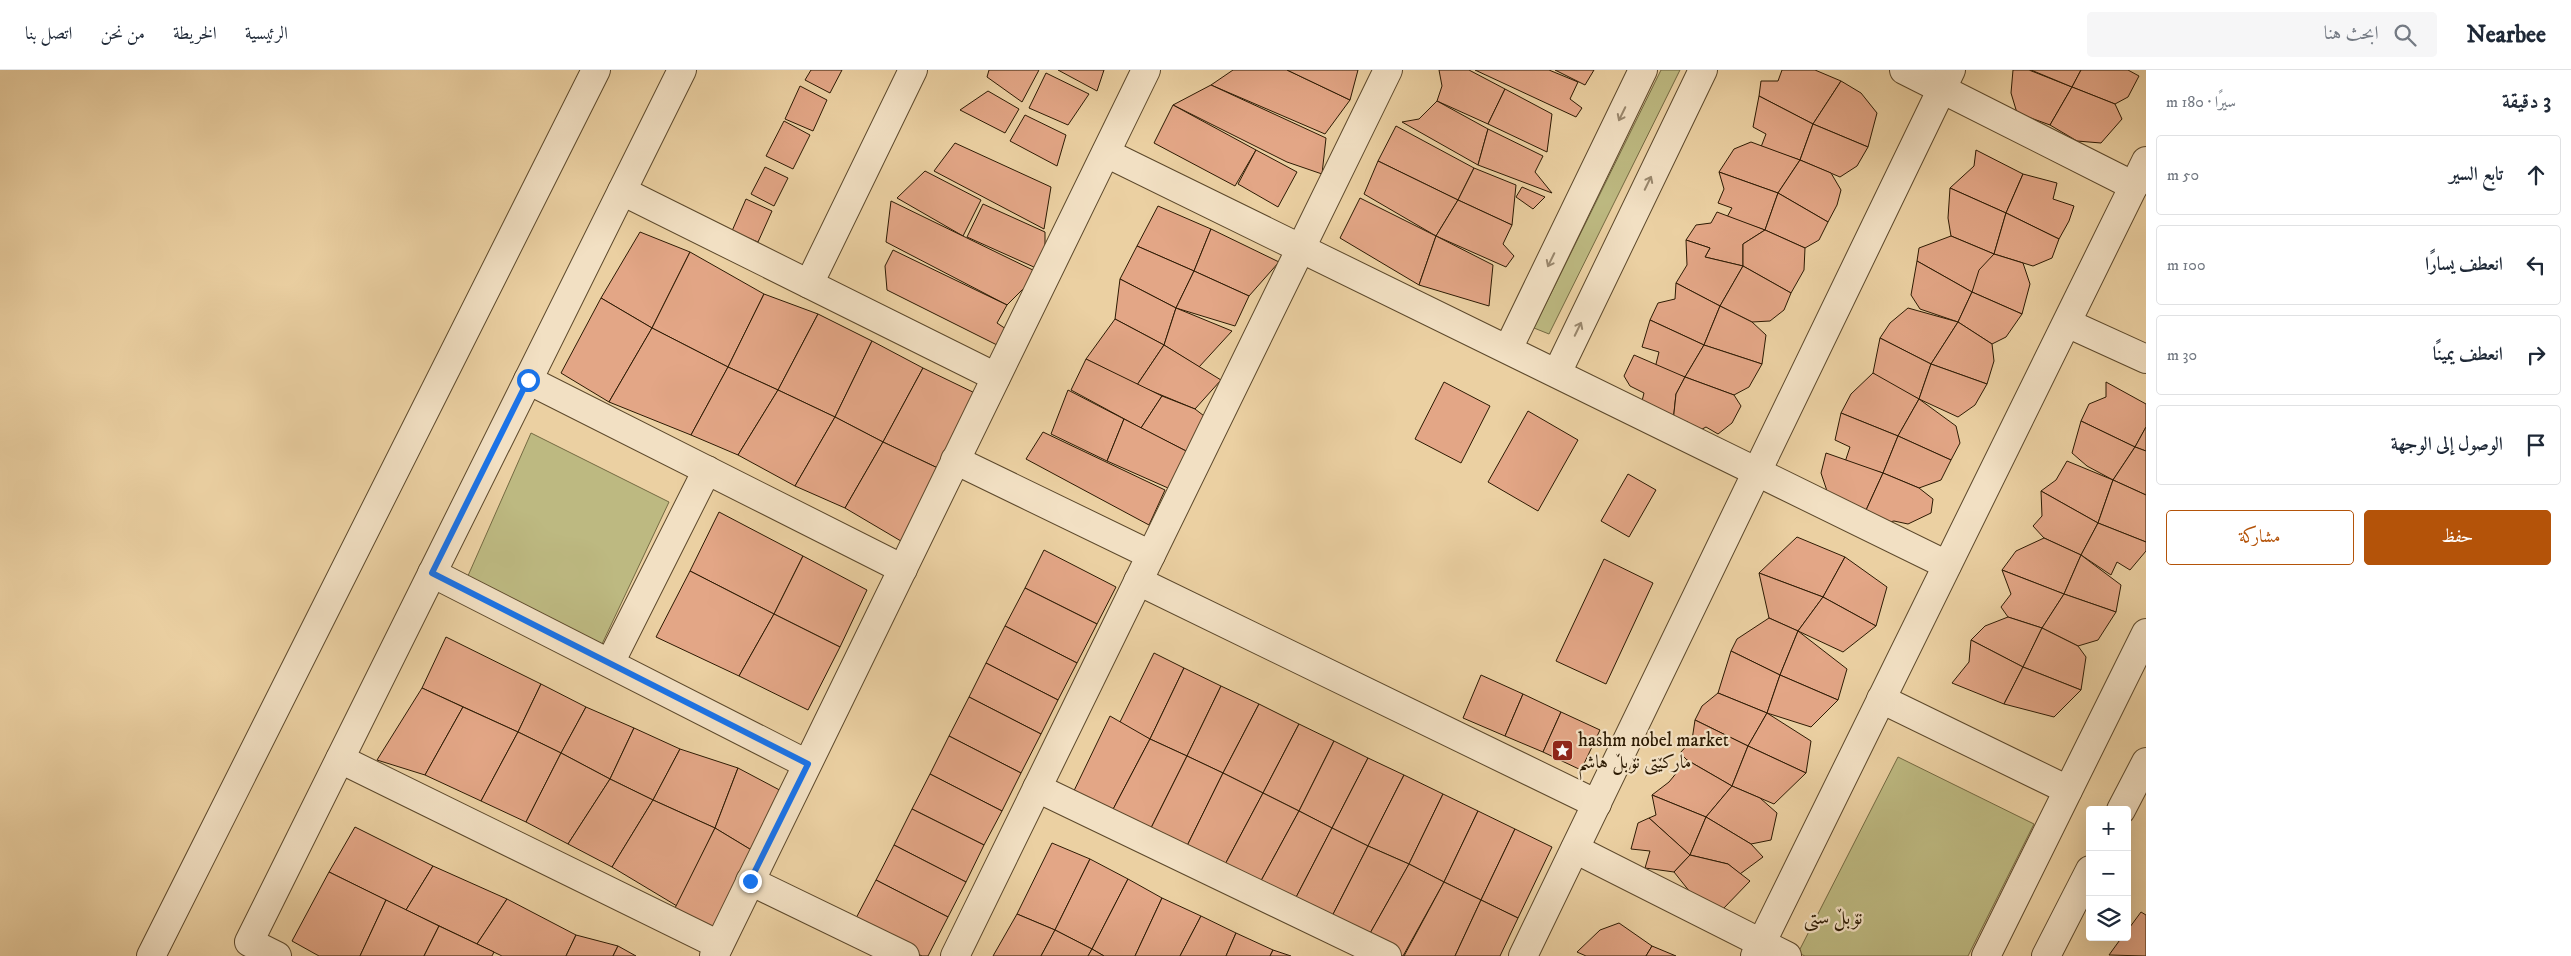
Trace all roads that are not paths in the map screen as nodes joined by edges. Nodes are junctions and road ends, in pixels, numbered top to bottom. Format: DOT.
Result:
graph roads {
  1 [pos="596,70"];
  2 [pos="682,70"];
  3 [pos="913,70"];
  4 [pos="1146,70"];
  5 [pos="1388,70"];
  6 [pos="1643,70"];
  7 [pos="1703,70"];
  8 [pos="1904,70"];
  9 [pos="1946,80"];
  10 [pos="1106,153"];
  11 [pos="2146,161"];
  12 [pos="2134,186"];
  13 [pos="622,192"];
  14 [pos="1301,248"];
  15 [pos="809,284"];
  16 [pos="2067,322"];
  17 [pos="1508,349"];
  18 [pos="2146,359"];
  19 [pos="1557,373"];
  20 [pos="996,377"];
  21 [pos="528,380"];
  22 [pos="956,460"];
  23 [pos="707,470"];
  24 [pos="1757,471"];
  25 [pos="1151,555"];
  26 [pos="1948,564"];
  27 [pos="903,569"];
  28 [pos="432,573"];
  29 [pos="1138,581"];
  30 [pos="2146,633"];
  31 [pos="610,663"];
  32 [pos="1881,699"];
  33 [pos="340,759"];
  34 [pos="2146,762"];
  35 [pos="808,764"];
  36 [pos="1038,788"];
  37 [pos="2068,790"];
  38 [pos="1597,804"];
  39 [pos="2123,806"];
  40 [pos="1575,849"];
  41 [pos="2086,878"];
  42 [pos="750,881"];
  43 [pos="1758,949"];
  44 [pos="717,950"];
  45 [pos="151,956"];
  46 [pos="277,956"];
  47 [pos="905,956"];
  48 [pos="955,956"];
  49 [pos="1387,956"];
  50 [pos="1523,956"];
  51 [pos="1787,956"];
  52 [pos="1986,956"];
  53 [pos="2046,956"];
  1 -- 45 [label="street"];
  2 -- 13 [label="street"];
  3 -- 15 [label="street"];
  4 -- 10 [label="street"];
  5 -- 14 [label="street"];
  6 -- 17 [label="street, one-way"];
  19 -- 7 [label="street, one-way"];
  8 -- 9 [label="street"];
  9 -- 12 [label="street"];
  9 -- 24 [label="street"];
  10 -- 14 [label="street"];
  10 -- 20 [label="street"];
  11 -- 12 [label="street"];
  12 -- 16 [label="street"];
  13 -- 15 [label="street"];
  13 -- 21 [label="street"];
  14 -- 17 [label="street"];
  14 -- 25 [label="street"];
  15 -- 20 [label="street"];
  16 -- 18 [label="street"];
  16 -- 26 [label="street"];
  17 -- 19 [label="street"];
  19 -- 24 [label="street"];
  20 -- 22 [label="street"];
  21 -- 23 [label="street"];
  21 -- 28 [label="street"];
  22 -- 25 [label="street"];
  22 -- 27 [label="street"];
  23 -- 27 [label="street"];
  23 -- 31 [label="street"];
  24 -- 26 [label="street"];
  24 -- 38 [label="street"];
  25 -- 29 [label="street"];
  26 -- 32 [label="street"];
  27 -- 35 [label="street"];
  28 -- 31 [label="street"];
  28 -- 33 [label="street"];
  29 -- 36 [label="street"];
  29 -- 38 [label="street"];
  30 -- 37 [label="street"];
  31 -- 35 [label="street"];
  32 -- 37 [label="street"];
  32 -- 43 [label="street"];
  33 -- 44 [label="street"];
  33 -- 46 [label="street"];
  34 -- 39 [label="street"];
  35 -- 42 [label="street"];
  36 -- 48 [label="street"];
  36 -- 49 [label="street"];
  37 -- 52 [label="street"];
  38 -- 40 [label="street"];
  40 -- 43 [label="street"];
  40 -- 50 [label="street"];
  41 -- 53 [label="street"];
  42 -- 44 [label="street"];
  42 -- 47 [label="street"];
  43 -- 51 [label="street"];
}
